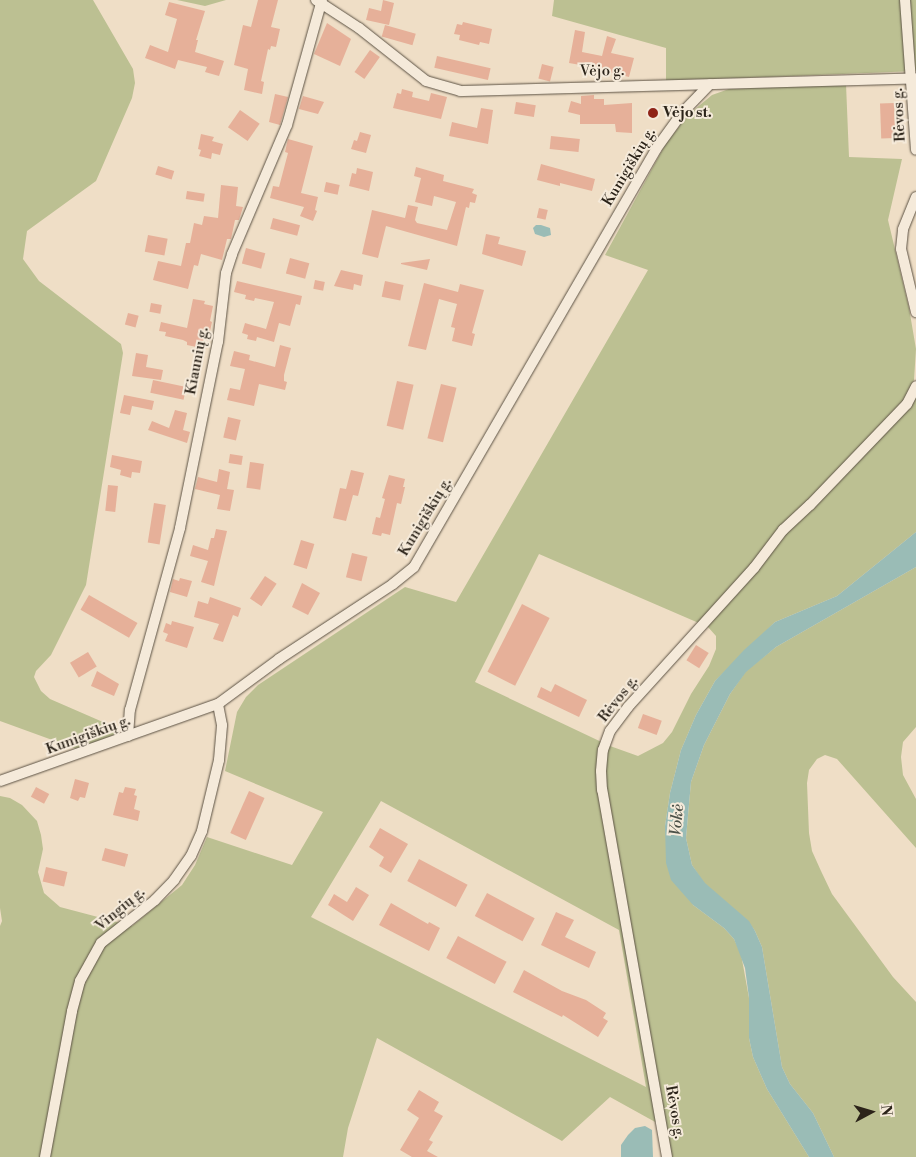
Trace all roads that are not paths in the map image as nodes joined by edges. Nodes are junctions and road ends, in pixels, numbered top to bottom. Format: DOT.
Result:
graph roads {
  1 [pos="905,0"];
  2 [pos="320,1"];
  3 [pos="914,78"];
  4 [pos="710,84"];
  5 [pos="916,150"];
  6 [pos="916,197"];
  7 [pos="916,312"];
  8 [pos="916,386"];
  9 [pos="218,704"];
  10 [pos="128,736"];
  11 [pos="0,781"];
  12 [pos="45,1157"];
  13 [pos="667,1157"];
  1 -- 3 [label="street, Rėvos g."];
  2 -- 4 [label="street, Vėjo g."];
  2 -- 10 [label="street, Kiaunių g."];
  3 -- 4 [label="street, Vėjo g."];
  3 -- 5 [label="street, Rėvos g."];
  4 -- 9 [label="street, Kunigiškių g."];
  6 -- 7 [label="street"];
  8 -- 13 [label="street, Rėvos g."];
  9 -- 10 [label="street, Kunigiškių g."];
  9 -- 12 [label="street, Vingių g."];
  10 -- 11 [label="street, Kunigiškių g."];
}
